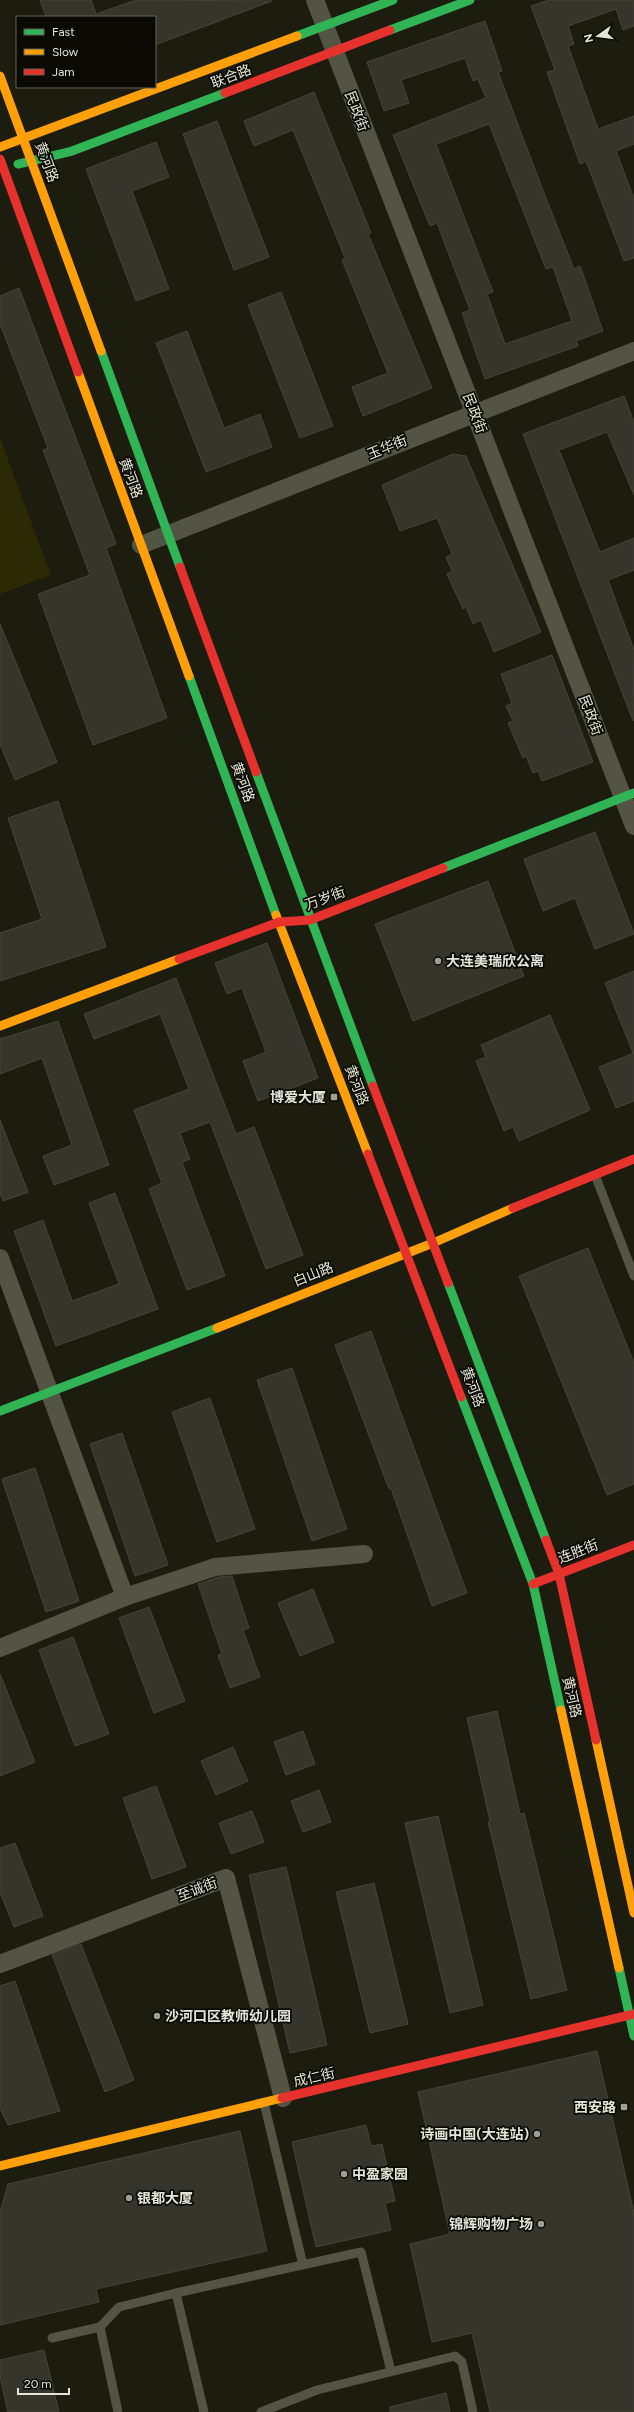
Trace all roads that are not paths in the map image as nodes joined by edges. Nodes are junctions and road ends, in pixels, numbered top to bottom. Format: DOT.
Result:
graph roads {
  1 [pos="315,0"];
  2 [pos="392,0"];
  3 [pos="470,0"];
  4 [pos="324,26"];
  5 [pos="334,52"];
  6 [pos="0,76"];
  7 [pos="24,138"];
  8 [pos="0,147"];
  9 [pos="32,158"];
  10 [pos="0,159"];
  11 [pos="2,170"];
  12 [pos="634,351"];
  13 [pos="474,412"];
  14 [pos="167,535"];
  15 [pos="141,545"];
  16 [pos="628,795"];
  17 [pos="634,826"];
  18 [pos="310,920"];
  19 [pos="279,922"];
  20 [pos="0,1026"];
  21 [pos="634,1159"];
  22 [pos="595,1175"];
  23 [pos="433,1243"];
  24 [pos="407,1253"];
  25 [pos="0,1258"];
  26 [pos="634,1276"];
  27 [pos="51,1393"];
  28 [pos="0,1411"];
  29 [pos="634,1546"];
  30 [pos="364,1554"];
  31 [pos="559,1574"];
  32 [pos="533,1584"];
  33 [pos="125,1596"];
  34 [pos="0,1648"];
  35 [pos="634,1913"];
  36 [pos="0,1964"];
  37 [pos="632,2015"];
  38 [pos="634,2036"];
  39 [pos="283,2098"];
  40 [pos="264,2103"];
  41 [pos="0,2166"];
  42 [pos="303,2265"];
  43 [pos="176,2293"];
  44 [pos="100,2327"];
  45 [pos="52,2338"];
  46 [pos="391,2371"];
  47 [pos="118,2412"];
  48 [pos="204,2412"];
  49 [pos="261,2412"];
  50 [pos="473,2412"];
  1 -- 4 [label="street, 民政街"];
  2 -- 4 [label="main road, 联合路"];
  3 -- 5 [label="main road, 联合路"];
  4 -- 5 [label="street, 民政街"];
  4 -- 7 [label="main road, 联合路"];
  5 -- 9 [label="main road, 联合路"];
  5 -- 13 [label="street, 民政街"];
  6 -- 7 [label="main road, 黄河路"];
  7 -- 8 [label="main road, 联合路"];
  7 -- 9 [label="main road, 黄河路"];
  9 -- 11 [label="main road, 联合路"];
  9 -- 14 [label="main road, 黄河路"];
  10 -- 11 [label="main road, 黄河路"];
  11 -- 15 [label="main road, 黄河路"];
  12 -- 13 [label="street, 玉华街"];
  13 -- 14 [label="street, 玉华街"];
  13 -- 16 [label="street, 民政街"];
  14 -- 15 [label="street, 玉华街"];
  14 -- 18 [label="main road, 黄河路"];
  15 -- 19 [label="main road, 黄河路"];
  16 -- 17 [label="street, 民政街"];
  16 -- 18 [label="main road, 万岁街"];
  18 -- 19 [label="main road, 万岁街"];
  18 -- 23 [label="main road, 黄河路"];
  19 -- 20 [label="main road, 万岁街"];
  19 -- 24 [label="main road, 黄河路"];
  21 -- 22 [label="main road, 白山路"];
  22 -- 23 [label="main road, 白山路"];
  22 -- 26 [label="lane"];
  23 -- 24 [label="main road, 白山路"];
  23 -- 31 [label="main road, 黄河路"];
  24 -- 27 [label="main road, 白山路"];
  24 -- 32 [label="main road, 黄河路"];
  25 -- 27 [label="street"];
  27 -- 28 [label="main road, 白山路"];
  27 -- 33 [label="street"];
  29 -- 31 [label="main road, 连胜街"];
  30 -- 33 [label="street"];
  31 -- 32 [label="main road, 连胜街"];
  31 -- 35 [label="main road, 黄河路"];
  32 -- 37 [label="main road, 黄河路"];
  33 -- 34 [label="street"];
  36 -- 39 [label="street, 至诚街"];
  37 -- 38 [label="main road, 黄河路"];
  37 -- 39 [label="main road, 成仁街"];
  39 -- 40 [label="main road, 成仁街"];
  40 -- 41 [label="main road, 成仁街"];
  40 -- 42 [label="lane"];
  42 -- 43 [label="lane"];
  42 -- 46 [label="lane"];
  43 -- 44 [label="lane"];
  43 -- 48 [label="lane"];
  44 -- 45 [label="lane"];
  44 -- 47 [label="lane"];
  46 -- 49 [label="lane"];
  46 -- 50 [label="lane"];
}
